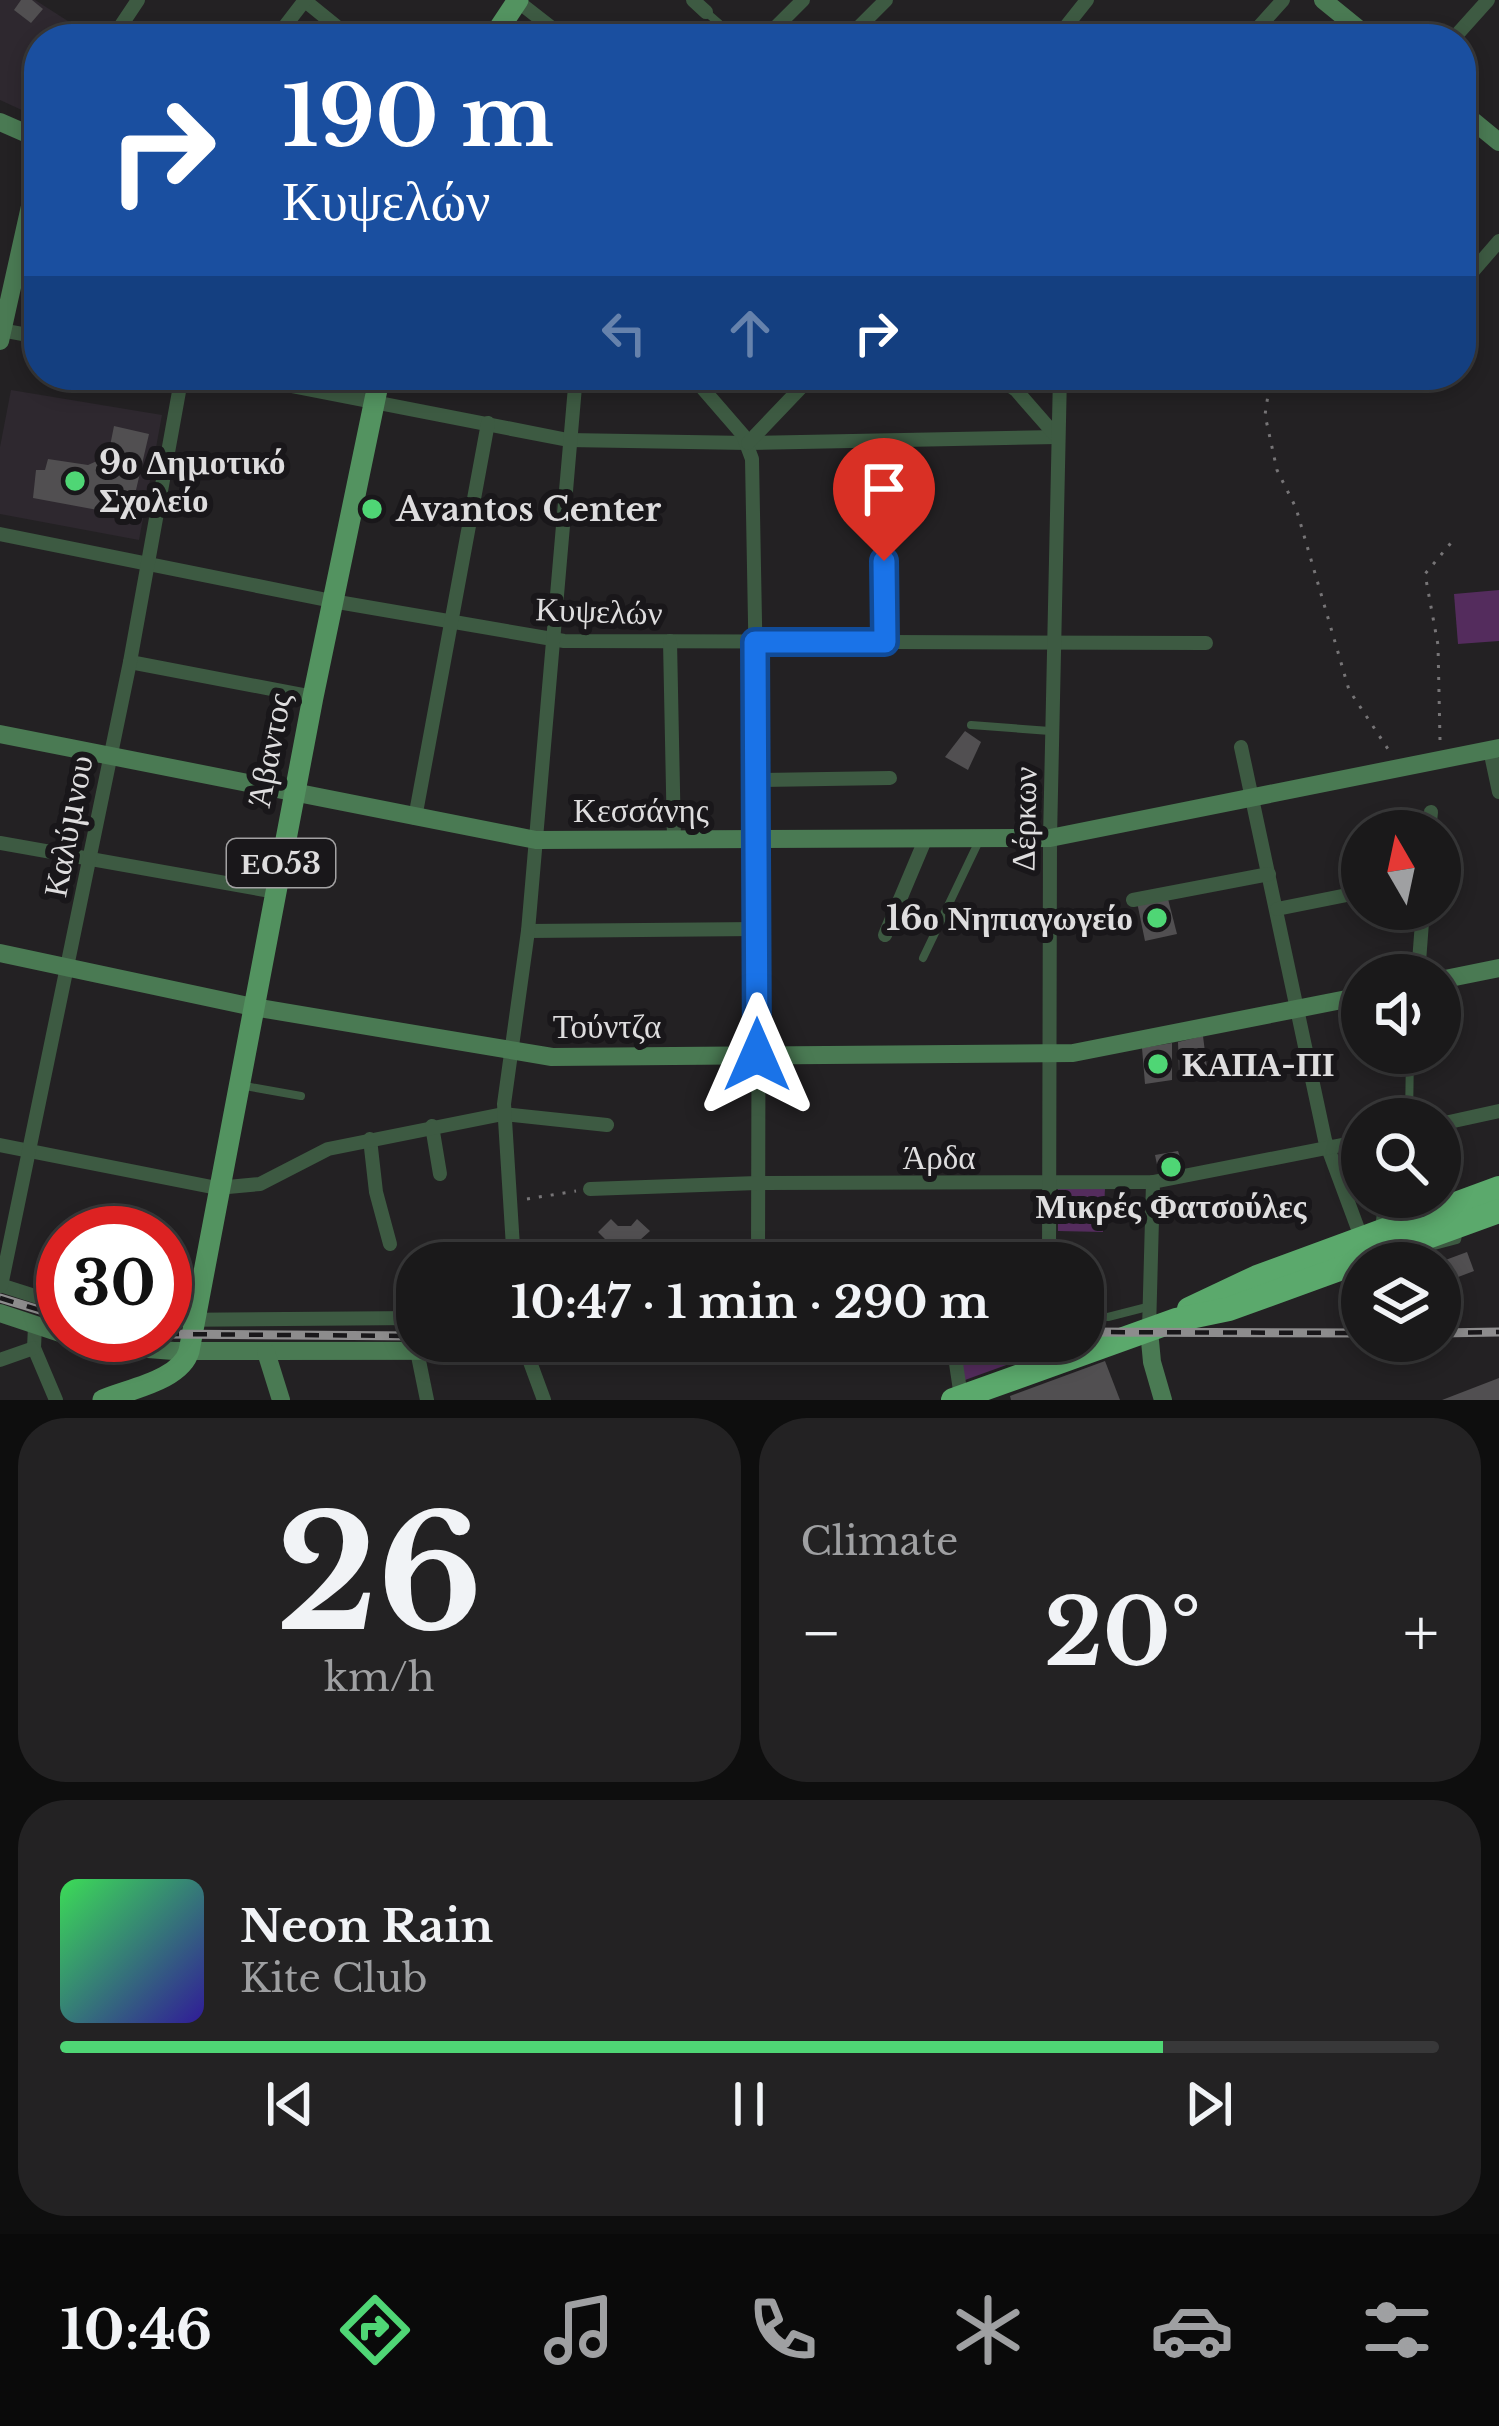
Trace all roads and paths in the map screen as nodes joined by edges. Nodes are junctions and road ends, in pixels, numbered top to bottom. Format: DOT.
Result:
graph roads {
  1 [pos="305,0"];
  2 [pos="517,0"];
  3 [pos="693,0"];
  4 [pos="802,0"];
  5 [pos="886,0"];
  6 [pos="1087,0"];
  7 [pos="1283,0"];
  8 [pos="1323,0"];
  9 [pos="1488,0"];
  10 [pos="706,12"];
  11 [pos="287,24"];
  12 [pos="334,24"];
  13 [pos="547,24"];
  14 [pos="720,24"];
  15 [pos="779,24"];
  16 [pos="862,24"];
  17 [pos="1068,24"];
  18 [pos="1261,24"];
  19 [pos="1353,24"];
  20 [pos="1466,24"];
  21 [pos="24,232"];
  22 [pos="1499,241"];
  23 [pos="1476,268"];
  24 [pos="1,334"];
  25 [pos="179,390"];
  26 [pos="316,390"];
  27 [pos="377,390"];
  28 [pos="574,390"];
  29 [pos="705,390"];
  30 [pos="799,390"];
  31 [pos="1016,390"];
  32 [pos="1060,390"];
  33 [pos="1268,390"];
  34 [pos="375,401"];
  35 [pos="488,423"];
  36 [pos="1058,437"];
  37 [pos="568,440"];
  38 [pos="882,441"];
  39 [pos="748,443"];
  40 [pos="0,534"];
  41 [pos="1455,538"];
  42 [pos="148,564"];
  43 [pos="332,601"];
  44 [pos="452,622"];
  45 [pos="552,640"];
  46 [pos="670,641"];
  47 [pos="755,642"];
  48 [pos="885,642"];
  49 [pos="1054,643"];
  50 [pos="1205,643"];
  51 [pos="130,662"];
  52 [pos="313,697"];
  53 [pos="971,725"];
  54 [pos="1052,731"];
  55 [pos="0,734"];
  56 [pos="1241,747"];
  57 [pos="1495,749"];
  58 [pos="109,757"];
  59 [pos="1441,760"];
  60 [pos="1401,768"];
  61 [pos="890,778"];
  62 [pos="758,780"];
  63 [pos="1499,792"];
  64 [pos="294,795"];
  65 [pos="1253,798"];
  66 [pos="415,818"];
  67 [pos="1050,838"];
  68 [pos="674,839"];
  69 [pos="759,839"];
  70 [pos="980,839"];
  71 [pos="536,840"];
  72 [pos="926,840"];
  73 [pos="0,843"];
  74 [pos="90,859"];
  75 [pos="1269,874"];
  76 [pos="276,892"];
  77 [pos="1341,896"];
  78 [pos="1133,900"];
  79 [pos="1276,909"];
  80 [pos="758,929"];
  81 [pos="528,931"];
  82 [pos="884,935"];
  83 [pos="0,953"];
  84 [pos="923,958"];
  85 [pos="66,968"];
  86 [pos="1499,968"];
  87 [pos="1461,976"];
  88 [pos="1341,1000"];
  89 [pos="253,1007"];
  90 [pos="1298,1009"];
  91 [pos="512,1053"];
  92 [pos="1049,1054"];
  93 [pos="757,1055"];
  94 [pos="238,1084"];
  95 [pos="301,1096"];
  96 [pos="1499,1112"];
  97 [pos="503,1114"];
  98 [pos="1461,1120"];
  99 [pos="432,1126"];
  100 [pos="607,1126"];
  101 [pos="370,1139"];
  102 [pos="0,1144"];
  103 [pos="1341,1145"];
  104 [pos="1328,1148"];
  105 [pos="27,1150"];
  106 [pos="440,1174"];
  107 [pos="1154,1182"];
  108 [pos="758,1183"];
  109 [pos="1049,1184"];
  110 [pos="218,1188"];
  111 [pos="1499,1188"];
  112 [pos="590,1189"];
  113 [pos="1461,1199"];
  114 [pos="512,1202"];
  115 [pos="1499,1211"];
  116 [pos="1405,1218"];
  117 [pos="1370,1234"];
  118 [pos="513,1242"];
  119 [pos="758,1242"];
  120 [pos="1049,1242"];
  121 [pos="389,1244"];
  122 [pos="1,1286"];
  123 [pos="36,1297"];
  124 [pos="0,1313"];
  125 [pos="1104,1317"];
  126 [pos="1151,1317"];
  127 [pos="396,1318"];
  128 [pos="1176,1320"];
  129 [pos="194,1321"];
  130 [pos="35,1326"];
  131 [pos="192,1333"];
  132 [pos="1104,1344"];
  133 [pos="34,1348"];
  134 [pos="192,1351"];
  135 [pos="396,1351"];
  136 [pos="266,1352"];
  137 [pos="0,1360"];
  138 [pos="185,1362"];
  139 [pos="419,1362"];
  140 [pos="530,1362"];
  141 [pos="955,1362"];
  142 [pos="1061,1362"];
  143 [pos="957,1399"];
  144 [pos="56,1400"];
  145 [pos="103,1400"];
  146 [pos="281,1400"];
  147 [pos="427,1400"];
  148 [pos="544,1400"];
  149 [pos="1163,1400"];
  1 -- 11 [label="street"];
  1 -- 12 [label="street"];
  2 -- 13 [label="street"];
  3 -- 10 [label="street"];
  4 -- 15 [label="street"];
  5 -- 16 [label="street"];
  6 -- 17 [label="street"];
  7 -- 18 [label="street"];
  8 -- 19 [label="street"];
  9 -- 20 [label="street"];
  10 -- 14 [label="lane"];
  21 -- 24 [label="street"];
  22 -- 23 [label="street"];
  25 -- 42 [label="street, Καλύμνου"];
  26 -- 34 [label="street"];
  27 -- 34 [label="main road, Άβαντος / ΕΟ53"];
  28 -- 37 [label="street"];
  29 -- 39 [label="street"];
  30 -- 39 [label="street"];
  31 -- 36 [label="street"];
  32 -- 36 [label="street, Δέρκων"];
  33 -- 60 [label="path"];
  34 -- 35 [label="street"];
  34 -- 43 [label="main road, Άβαντος / ΕΟ53"];
  35 -- 37 [label="street"];
  35 -- 44 [label="street"];
  36 -- 38 [label="street"];
  36 -- 49 [label="street, Δέρκων"];
  37 -- 39 [label="street"];
  37 -- 45 [label="street"];
  38 -- 39 [label="street"];
  38 -- 48 [label="street"];
  39 -- 47 [label="street"];
  40 -- 42 [label="street, Κυψελών"];
  41 -- 59 [label="path"];
  42 -- 43 [label="street, Κυψελών"];
  42 -- 51 [label="street, Καλύμνου"];
  43 -- 44 [label="street, Κυψελών"];
  43 -- 52 [label="main road, Άβαντος / ΕΟ53"];
  44 -- 45 [label="street, Κυψελών"];
  44 -- 66 [label="street"];
  45 -- 46 [label="street, Κυψελών"];
  45 -- 71 [label="street"];
  46 -- 47 [label="street, Κυψελών"];
  46 -- 68 [label="street"];
  47 -- 48 [label="street, Κυψελών"];
  47 -- 62 [label="street"];
  48 -- 49 [label="street, Κυψελών"];
  49 -- 50 [label="street, Κυψελών"];
  49 -- 54 [label="street, Δέρκων"];
  51 -- 52 [label="street"];
  51 -- 58 [label="street, Καλύμνου"];
  52 -- 64 [label="main road, Άβαντος / ΕΟ53"];
  53 -- 54 [label="lane"];
  54 -- 67 [label="street, Δέρκων"];
  55 -- 58 [label="street, Κεσσάνης"];
  56 -- 65 [label="street"];
  57 -- 59 [label="street, Κεσσάνης"];
  57 -- 63 [label="street"];
  58 -- 64 [label="street, Κεσσάνης"];
  58 -- 74 [label="street, Καλύμνου"];
  59 -- 60 [label="street, Κεσσάνης"];
  60 -- 65 [label="street, Κεσσάνης"];
  61 -- 62 [label="street"];
  62 -- 69 [label="street"];
  64 -- 66 [label="street, Κεσσάνης"];
  64 -- 76 [label="main road, Άβαντος / ΕΟ53"];
  65 -- 67 [label="street, Κεσσάνης"];
  65 -- 75 [label="street"];
  66 -- 71 [label="street, Κεσσάνης"];
  67 -- 70 [label="street, Κεσσάνης"];
  67 -- 92 [label="street, Δέρκων"];
  68 -- 69 [label="street, Κεσσάνης"];
  68 -- 71 [label="street, Κεσσάνης"];
  69 -- 72 [label="street, Κεσσάνης"];
  69 -- 80 [label="street"];
  70 -- 72 [label="street, Κεσσάνης"];
  70 -- 84 [label="lane"];
  71 -- 81 [label="street"];
  72 -- 82 [label="street"];
  73 -- 74 [label="street"];
  74 -- 76 [label="street"];
  74 -- 85 [label="street, Καλύμνου"];
  75 -- 78 [label="street"];
  75 -- 79 [label="street"];
  76 -- 89 [label="main road, Άβαντος / ΕΟ53"];
  77 -- 79 [label="street"];
  79 -- 90 [label="street"];
  80 -- 81 [label="street"];
  80 -- 93 [label="street"];
  81 -- 91 [label="street"];
  83 -- 85 [label="street, Τούντζα"];
  85 -- 89 [label="street, Τούντζα"];
  85 -- 105 [label="street, Καλύμνου"];
  86 -- 87 [label="street"];
  88 -- 90 [label="street, Τούντζα"];
  89 -- 91 [label="street, Τούντζα"];
  89 -- 94 [label="main road, Άβαντος / ΕΟ53"];
  90 -- 92 [label="street, Τούντζα"];
  90 -- 104 [label="street"];
  91 -- 93 [label="street, Τούντζα"];
  91 -- 97 [label="street"];
  92 -- 93 [label="street, Τούντζα"];
  92 -- 109 [label="street, Δέρκων"];
  93 -- 108 [label="street"];
  94 -- 95 [label="lane"];
  94 -- 110 [label="main road, Άβαντος / ΕΟ53"];
  96 -- 98 [label="street"];
  97 -- 99 [label="street"];
  97 -- 100 [label="street"];
  97 -- 114 [label="street"];
  99 -- 101 [label="street"];
  99 -- 106 [label="street"];
  101 -- 110 [label="street"];
  101 -- 121 [label="street"];
  102 -- 105 [label="street"];
  103 -- 104 [label="street, Άρδα"];
  104 -- 107 [label="street, Άρδα"];
  104 -- 117 [label="street"];
  105 -- 110 [label="street"];
  105 -- 122 [label="street, Καλύμνου"];
  107 -- 109 [label="street, Άρδα"];
  107 -- 126 [label="street"];
  108 -- 109 [label="street, Άρδα"];
  108 -- 112 [label="street, Άρδα"];
  108 -- 119 [label="street"];
  109 -- 120 [label="street, Δέρκων"];
  110 -- 129 [label="main road, Άβαντος / ΕΟ53"];
  111 -- 113 [label="highway"];
  112 -- 114 [label="path"];
  114 -- 118 [label="street"];
  115 -- 128 [label="highway"];
  116 -- 117 [label="highway"];
  117 -- 128 [label="highway"];
  122 -- 123 [label="street"];
  124 -- 130 [label="street"];
  125 -- 126 [label="lane"];
  126 -- 128 [label="highway"];
  126 -- 132 [label="highway"];
  126 -- 149 [label="street"];
  127 -- 129 [label="street"];
  129 -- 131 [label="main road, Άβαντος / ΕΟ53"];
  130 -- 133 [label="street"];
  133 -- 137 [label="street"];
  133 -- 144 [label="street"];
  134 -- 136 [label="street"];
  135 -- 136 [label="street"];
  136 -- 146 [label="street"];
  138 -- 145 [label="main road"];
  139 -- 147 [label="street"];
  140 -- 148 [label="street"];
  141 -- 143 [label="street"];
  142 -- 143 [label="highway"];
}
